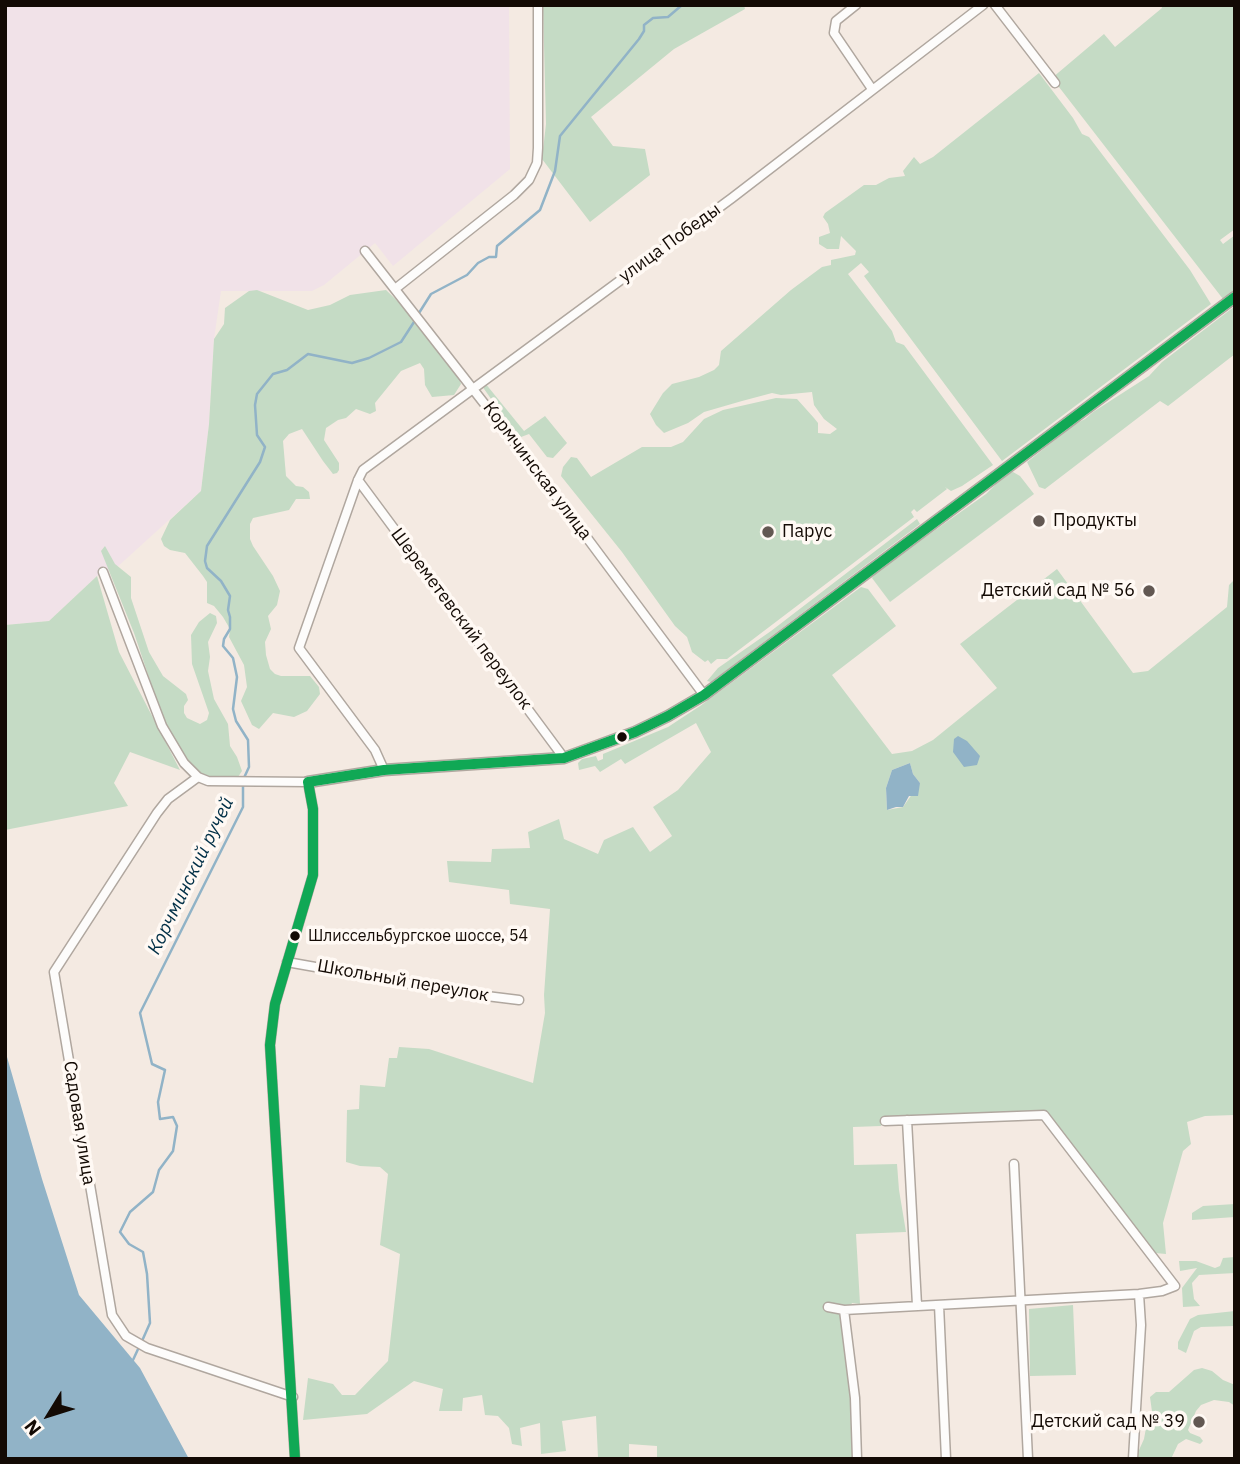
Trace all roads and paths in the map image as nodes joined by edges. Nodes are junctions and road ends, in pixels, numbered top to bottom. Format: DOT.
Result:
graph roads {
  1 [pos="538,5"];
  2 [pos="856,5"];
  3 [pos="983,5"];
  4 [pos="995,5"];
  5 [pos="1055,83"];
  6 [pos="872,89"];
  7 [pos="365,251"];
  8 [pos="395,289"];
  9 [pos="1235,297"];
  10 [pos="472,387"];
  11 [pos="358,480"];
  12 [pos="103,572"];
  13 [pos="704,695"];
  14 [pos="565,758"];
  15 [pos="384,770"];
  16 [pos="198,777"];
  17 [pos="308,782"];
  18 [pos="287,962"];
  19 [pos="519,1000"];
  20 [pos="907,1120"];
  21 [pos="886,1121"];
  22 [pos="1014,1164"];
  23 [pos="1139,1294"];
  24 [pos="1021,1300"];
  25 [pos="917,1305"];
  26 [pos="939,1305"];
  27 [pos="828,1307"];
  28 [pos="844,1310"];
  29 [pos="293,1397"];
  30 [pos="295,1459"];
  31 [pos="857,1459"];
  32 [pos="946,1459"];
  33 [pos="1028,1459"];
  34 [pos="1133,1459"];
  1 -- 8 [label="street"];
  2 -- 6 [label="street"];
  3 -- 6 [label="street, улица Победы"];
  4 -- 5 [label="street"];
  6 -- 10 [label="street, улица Победы"];
  7 -- 8 [label="street, Кормчинская улица"];
  8 -- 10 [label="street, Кормчинская улица"];
  9 -- 13 [label="street"];
  10 -- 11 [label="street, улица Победы"];
  10 -- 13 [label="street, Кормчинская улица"];
  11 -- 14 [label="street, Шереметевский переулок"];
  11 -- 15 [label="street"];
  12 -- 16 [label="street"];
  13 -- 14 [label="street"];
  14 -- 15 [label="street"];
  15 -- 17 [label="street"];
  16 -- 17 [label="street"];
  16 -- 29 [label="street, Садовая улица"];
  17 -- 18 [label="street"];
  18 -- 19 [label="street, Школьный переулок"];
  18 -- 29 [label="street"];
  20 -- 21 [label="street"];
  20 -- 23 [label="street"];
  20 -- 25 [label="street"];
  22 -- 24 [label="street"];
  23 -- 24 [label="street"];
  23 -- 34 [label="street"];
  24 -- 26 [label="street"];
  24 -- 33 [label="street"];
  25 -- 26 [label="street"];
  25 -- 28 [label="street"];
  26 -- 32 [label="street"];
  27 -- 28 [label="street"];
  28 -- 31 [label="street"];
  29 -- 30 [label="street"];
}
